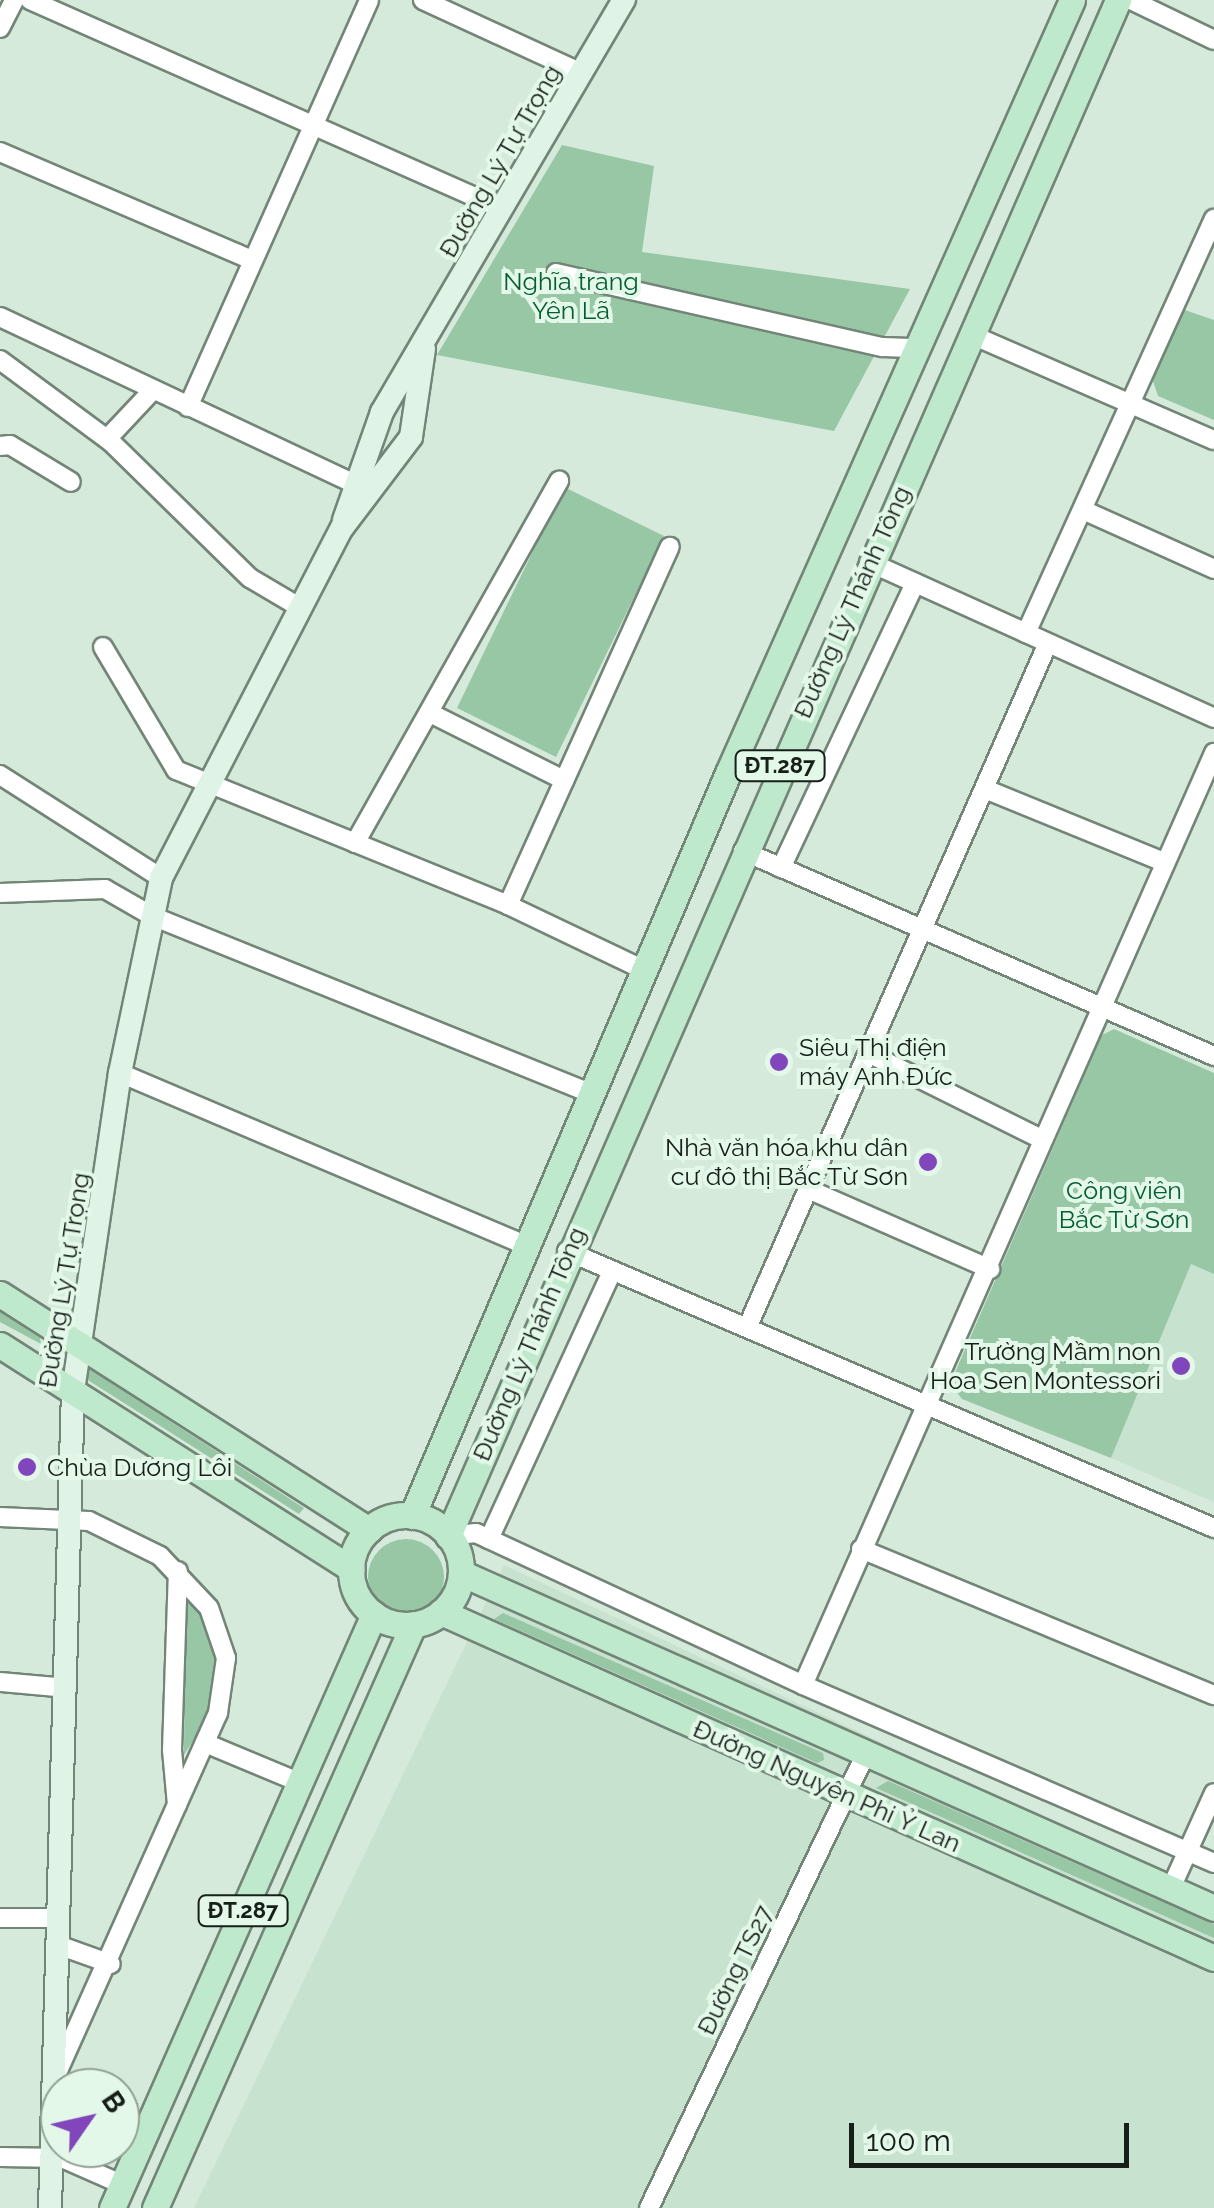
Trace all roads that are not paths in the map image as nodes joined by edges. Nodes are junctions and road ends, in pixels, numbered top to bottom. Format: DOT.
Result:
graph roads {
  1 [pos="14,0"];
  2 [pos="30,0"];
  3 [pos="369,0"];
  4 [pos="424,0"];
  5 [pos="624,0"];
  6 [pos="1072,0"];
  7 [pos="1118,0"];
  8 [pos="1130,0"];
  9 [pos="0,28"];
  10 [pos="1214,40"];
  11 [pos="582,73"];
  12 [pos="313,124"];
  13 [pos="0,152"];
  14 [pos="502,210"];
  15 [pos="1214,219"];
  16 [pos="252,260"];
  17 [pos="556,272"];
  18 [pos="0,318"];
  19 [pos="970,334"];
  20 [pos="917,348"];
  21 [pos="424,349"];
  22 [pos="0,360"];
  23 [pos="153,390"];
  24 [pos="1134,406"];
  25 [pos="188,407"];
  26 [pos="107,439"];
  27 [pos="1214,440"];
  28 [pos="0,446"];
  29 [pos="559,481"];
  30 [pos="71,482"];
  31 [pos="352,483"];
  32 [pos="1084,510"];
  33 [pos="342,528"];
  34 [pos="670,547"];
  35 [pos="869,562"];
  36 [pos="1214,569"];
  37 [pos="914,583"];
  38 [pos="300,608"];
  39 [pos="1026,633"];
  40 [pos="1048,643"];
  41 [pos="102,647"];
  42 [pos="1212,710"];
  43 [pos="432,714"];
  44 [pos="1214,753"];
  45 [pos="0,775"];
  46 [pos="209,779"];
  47 [pos="564,780"];
  48 [pos="985,789"];
  49 [pos="356,843"];
  50 [pos="743,850"];
  51 [pos="1164,862"];
  52 [pos="781,868"];
  53 [pos="161,878"];
  54 [pos="0,892"];
  55 [pos="508,905"];
  56 [pos="152,916"];
  57 [pos="922,932"];
  58 [pos="644,970"];
  59 [pos="1101,1008"];
  60 [pos="619,1026"];
  61 [pos="658,1042"];
  62 [pos="870,1054"];
  63 [pos="1214,1056"];
  64 [pos="120,1073"];
  65 [pos="590,1092"];
  66 [pos="1042,1139"];
  67 [pos="810,1190"];
  68 [pos="528,1246"];
  69 [pos="567,1251"];
  70 [pos="990,1269"];
  71 [pos="612,1271"];
  72 [pos="0,1294"];
  73 [pos="746,1328"];
  74 [pos="76,1344"];
  75 [pos="0,1345"];
  76 [pos="73,1391"];
  77 [pos="926,1405"];
  78 [pos="412,1516"];
  79 [pos="0,1518"];
  80 [pos="68,1518"];
  81 [pos="1214,1528"];
  82 [pos="370,1530"];
  83 [pos="448,1536"];
  84 [pos="489,1539"];
  85 [pos="861,1549"];
  86 [pos="352,1569"];
  87 [pos="178,1571"];
  88 [pos="461,1572"];
  89 [pos="441,1612"];
  90 [pos="374,1614"];
  91 [pos="412,1625"];
  92 [pos="0,1682"];
  93 [pos="803,1685"];
  94 [pos="66,1688"];
  95 [pos="1214,1695"];
  96 [pos="205,1743"];
  97 [pos="866,1753"];
  98 [pos="301,1783"];
  99 [pos="1214,1793"];
  100 [pos="846,1796"];
  101 [pos="178,1806"];
  102 [pos="1188,1851"];
  103 [pos="1214,1862"];
  104 [pos="1171,1888"];
  105 [pos="1214,1908"];
  106 [pos="0,1918"];
  107 [pos="59,1918"];
  108 [pos="58,1945"];
  109 [pos="1214,1958"];
  110 [pos="111,1964"];
  111 [pos="56,2068"];
  112 [pos="60,2068"];
  113 [pos="0,2156"];
  114 [pos="40,2157"];
  115 [pos="51,2168"];
  116 [pos="70,2168"];
  117 [pos="117,2196"];
  118 [pos="50,2208"];
  119 [pos="156,2208"];
  120 [pos="649,2208"];
  1 -- 9 [label="street"];
  2 -- 12 [label="street"];
  3 -- 12 [label="street"];
  4 -- 11 [label="street"];
  5 -- 11 [label="main road, Đường Lý Tự Trọng"];
  6 -- 20 [label="main road, Đường Lý Thánh Tông / ĐT.287"];
  7 -- 19 [label="main road, Đường Lý Thánh Tông / ĐT.287"];
  8 -- 10 [label="street"];
  11 -- 14 [label="main road, Đường Lý Tự Trọng"];
  12 -- 14 [label="street"];
  12 -- 16 [label="street"];
  13 -- 16 [label="street"];
  14 -- 21 [label="main road, Đường Lý Tự Trọng"];
  15 -- 24 [label="street"];
  16 -- 25 [label="street"];
  17 -- 20 [label="street"];
  18 -- 23 [label="street"];
  19 -- 24 [label="street"];
  19 -- 35 [label="main road, Đường Lý Thánh Tông / ĐT.287"];
  20 -- 58 [label="main road, Đường Lý Thánh Tông / ĐT.287"];
  21 -- 31 [label="main road, Đường Lý Tự Trọng"];
  21 -- 33 [label="main road, Đường Lý Tự Trọng"];
  22 -- 26 [label="street"];
  23 -- 25 [label="street"];
  23 -- 26 [label="street"];
  24 -- 27 [label="street"];
  24 -- 32 [label="street"];
  25 -- 31 [label="street"];
  26 -- 38 [label="street"];
  28 -- 30 [label="street"];
  29 -- 43 [label="street"];
  31 -- 33 [label="main road, Đường Lý Tự Trọng"];
  32 -- 36 [label="street"];
  32 -- 39 [label="street"];
  33 -- 38 [label="main road, Đường Lý Tự Trọng"];
  34 -- 47 [label="street"];
  35 -- 37 [label="street"];
  35 -- 50 [label="main road, Đường Lý Thánh Tông / ĐT.287"];
  37 -- 39 [label="street"];
  37 -- 52 [label="street"];
  38 -- 46 [label="main road, Đường Lý Tự Trọng"];
  39 -- 40 [label="street"];
  40 -- 42 [label="street"];
  40 -- 48 [label="street"];
  41 -- 46 [label="street"];
  43 -- 47 [label="street"];
  43 -- 49 [label="street"];
  44 -- 51 [label="street"];
  45 -- 53 [label="street"];
  46 -- 49 [label="street"];
  46 -- 53 [label="main road, Đường Lý Tự Trọng"];
  47 -- 55 [label="street"];
  48 -- 51 [label="street"];
  48 -- 57 [label="street"];
  49 -- 55 [label="street"];
  50 -- 52 [label="street"];
  50 -- 61 [label="main road, Đường Lý Thánh Tông / ĐT.287"];
  51 -- 59 [label="street"];
  52 -- 57 [label="street"];
  53 -- 56 [label="main road, Đường Lý Tự Trọng"];
  54 -- 56 [label="street"];
  55 -- 58 [label="street"];
  56 -- 64 [label="main road, Đường Lý Tự Trọng"];
  56 -- 65 [label="street"];
  57 -- 59 [label="street"];
  57 -- 62 [label="street"];
  58 -- 60 [label="main road, Đường Lý Thánh Tông / ĐT.287"];
  59 -- 63 [label="street"];
  59 -- 66 [label="street"];
  60 -- 61 [label="main road"];
  60 -- 65 [label="main road, Đường Lý Thánh Tông / ĐT.287"];
  61 -- 69 [label="main road, Đường Lý Thánh Tông / ĐT.287"];
  62 -- 66 [label="street"];
  62 -- 67 [label="street"];
  64 -- 68 [label="street"];
  64 -- 74 [label="main road, Đường Lý Tự Trọng"];
  65 -- 68 [label="main road, Đường Lý Thánh Tông / ĐT.287"];
  66 -- 70 [label="street"];
  67 -- 70 [label="street"];
  67 -- 73 [label="street"];
  68 -- 78 [label="main road, Đường Lý Thánh Tông / ĐT.287"];
  69 -- 71 [label="street"];
  69 -- 83 [label="main road, Đường Lý Thánh Tông / ĐT.287"];
  70 -- 77 [label="street"];
  71 -- 73 [label="street"];
  71 -- 84 [label="street"];
  72 -- 74 [label="main road"];
  73 -- 77 [label="street"];
  74 -- 76 [label="main road, Đường Lý Tự Trọng"];
  74 -- 82 [label="main road"];
  75 -- 76 [label="main road"];
  76 -- 80 [label="main road, Đường Lý Tự Trọng"];
  76 -- 86 [label="main road"];
  77 -- 81 [label="street"];
  77 -- 85 [label="street"];
  78 -- 82 [label="main road"];
  78 -- 83 [label="main road"];
  79 -- 80 [label="street"];
  80 -- 87 [label="street"];
  80 -- 94 [label="main road, Đường Lý Tự Trọng"];
  82 -- 86 [label="main road"];
  83 -- 84 [label="street"];
  83 -- 88 [label="main road"];
  84 -- 93 [label="street"];
  85 -- 93 [label="street"];
  85 -- 95 [label="street"];
  86 -- 90 [label="main road"];
  87 -- 96 [label="street"];
  87 -- 101 [label="street"];
  88 -- 89 [label="main road"];
  88 -- 97 [label="main road, Đường Nguyên Phi Ỷ Lan"];
  89 -- 91 [label="main road"];
  89 -- 100 [label="main road, Đường Nguyên Phi Ỷ Lan"];
  90 -- 91 [label="main road"];
  90 -- 98 [label="main road, ĐT.287"];
  91 -- 119 [label="main road, ĐT.287"];
  92 -- 94 [label="street"];
  93 -- 102 [label="street"];
  94 -- 107 [label="main road, Đường Lý Tự Trọng"];
  96 -- 98 [label="street"];
  96 -- 101 [label="street"];
  97 -- 100 [label="street, Đường TS27"];
  97 -- 104 [label="main road, Đường Nguyên Phi Ỷ Lan"];
  98 -- 117 [label="main road, ĐT.287"];
  99 -- 102 [label="street"];
  100 -- 109 [label="main road, Đường Nguyên Phi Ỷ Lan"];
  100 -- 120 [label="street, Đường TS27"];
  101 -- 110 [label="street"];
  102 -- 103 [label="street"];
  102 -- 104 [label="street"];
  104 -- 105 [label="main road, Đường Nguyên Phi Ỷ Lan"];
  106 -- 107 [label="street"];
  107 -- 108 [label="main road, Đường Lý Tự Trọng"];
  108 -- 110 [label="street"];
  108 -- 111 [label="main road, Đường Lý Tự Trọng"];
  110 -- 112 [label="street"];
  113 -- 114 [label="street"];
  115 -- 118 [label="main road, Đường Lý Tự Trọng"];
  116 -- 117 [label="street"];
}
